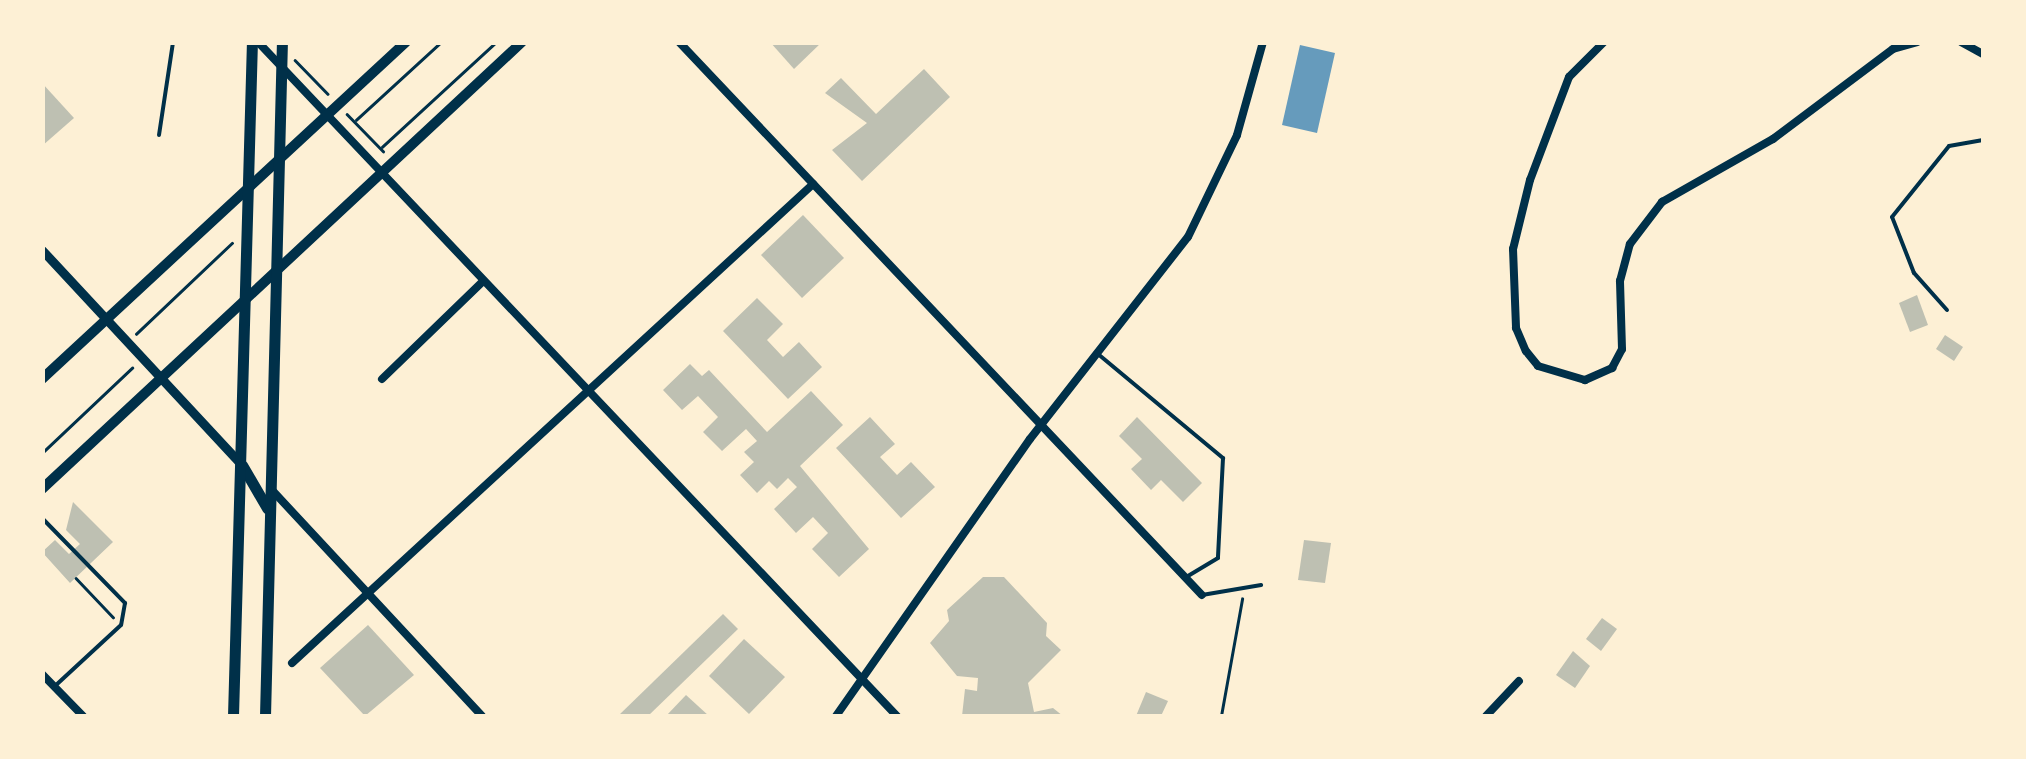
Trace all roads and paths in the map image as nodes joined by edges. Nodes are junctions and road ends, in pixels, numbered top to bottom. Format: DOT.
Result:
graph roads {
  1 [pos="172,42"];
  2 [pos="255,42"];
  3 [pos="282,42"];
  4 [pos="406,42"];
  5 [pos="440,42"];
  6 [pos="496,42"];
  7 [pos="522,42"];
  8 [pos="679,42"];
  9 [pos="1262,42"];
  10 [pos="1604,42"];
  11 [pos="1916,42"];
  12 [pos="1961,42"];
  13 [pos="1984,55"];
  14 [pos="282,67"];
  15 [pos="328,116"];
  16 [pos="354,121"];
  17 [pos="159,135"];
  18 [pos="1984,140"];
  19 [pos="381,148"];
  20 [pos="279,163"];
  21 [pos="381,174"];
  22 [pos="813,184"];
  23 [pos="250,188"];
  24 [pos="235,230"];
  25 [pos="42,250"];
  26 [pos="278,271"];
  27 [pos="482,282"];
  28 [pos="246,302"];
  29 [pos="1947,310"];
  30 [pos="107,320"];
  31 [pos="127,342"];
  32 [pos="1098,354"];
  33 [pos="162,378"];
  34 [pos="42,379"];
  35 [pos="382,379"];
  36 [pos="585,392"];
  37 [pos="1041,425"];
  38 [pos="42,453"];
  39 [pos="242,465"];
  40 [pos="42,489"];
  41 [pos="271,489"];
  42 [pos="42,518"];
  43 [pos="270,520"];
  44 [pos="1185,577"];
  45 [pos="76,578"];
  46 [pos="1261,585"];
  47 [pos="1244,587"];
  48 [pos="368,594"];
  49 [pos="1202,595"];
  50 [pos="121,625"];
  51 [pos="292,664"];
  52 [pos="42,674"];
  53 [pos="860,678"];
  54 [pos="1519,682"];
  55 [pos="54,686"];
  56 [pos="82,716"];
  57 [pos="232,716"];
  58 [pos="265,716"];
  59 [pos="482,716"];
  60 [pos="836,716"];
  61 [pos="897,716"];
  62 [pos="1221,716"];
  63 [pos="1486,716"];
  1 -- 17 [label="lane"];
  2 -- 14 [label="street"];
  2 -- 23 [label="main road"];
  3 -- 14 [label="main road"];
  4 -- 15 [label="main road"];
  5 -- 16 [label="path"];
  6 -- 19 [label="path"];
  7 -- 21 [label="main road"];
  8 -- 22 [label="street"];
  9 -- 32 [label="street"];
  10 -- 11 [label="street"];
  12 -- 13 [label="street"];
  14 -- 15 [label="street"];
  14 -- 20 [label="main road"];
  15 -- 20 [label="main road"];
  15 -- 21 [label="street"];
  18 -- 29 [label="lane"];
  20 -- 23 [label="main road"];
  20 -- 26 [label="main road"];
  21 -- 26 [label="main road"];
  21 -- 27 [label="street"];
  22 -- 36 [label="street"];
  22 -- 37 [label="street"];
  23 -- 28 [label="main road"];
  23 -- 30 [label="main road"];
  24 -- 31 [label="path"];
  25 -- 30 [label="street"];
  26 -- 28 [label="main road"];
  26 -- 41 [label="main road"];
  27 -- 35 [label="street"];
  27 -- 36 [label="street"];
  28 -- 33 [label="main road"];
  28 -- 39 [label="main road"];
  30 -- 31 [label="street"];
  30 -- 34 [label="main road"];
  31 -- 33 [label="street"];
  31 -- 38 [label="path"];
  32 -- 37 [label="street"];
  32 -- 44 [label="lane"];
  33 -- 39 [label="street"];
  33 -- 40 [label="main road"];
  36 -- 48 [label="street"];
  36 -- 53 [label="street"];
  37 -- 44 [label="street"];
  37 -- 53 [label="street"];
  39 -- 43 [label="main road"];
  39 -- 57 [label="main road"];
  41 -- 43 [label="main road"];
  41 -- 48 [label="street"];
  42 -- 50 [label="lane"];
  43 -- 58 [label="main road"];
  44 -- 49 [label="street"];
  45 -- 50 [label="path"];
  46 -- 47 [label="lane"];
  47 -- 49 [label="lane"];
  47 -- 62 [label="path"];
  48 -- 51 [label="street"];
  48 -- 59 [label="street"];
  50 -- 55 [label="lane"];
  52 -- 55 [label="street"];
  53 -- 60 [label="street"];
  53 -- 61 [label="street"];
  54 -- 63 [label="street"];
  55 -- 56 [label="street"];
}
